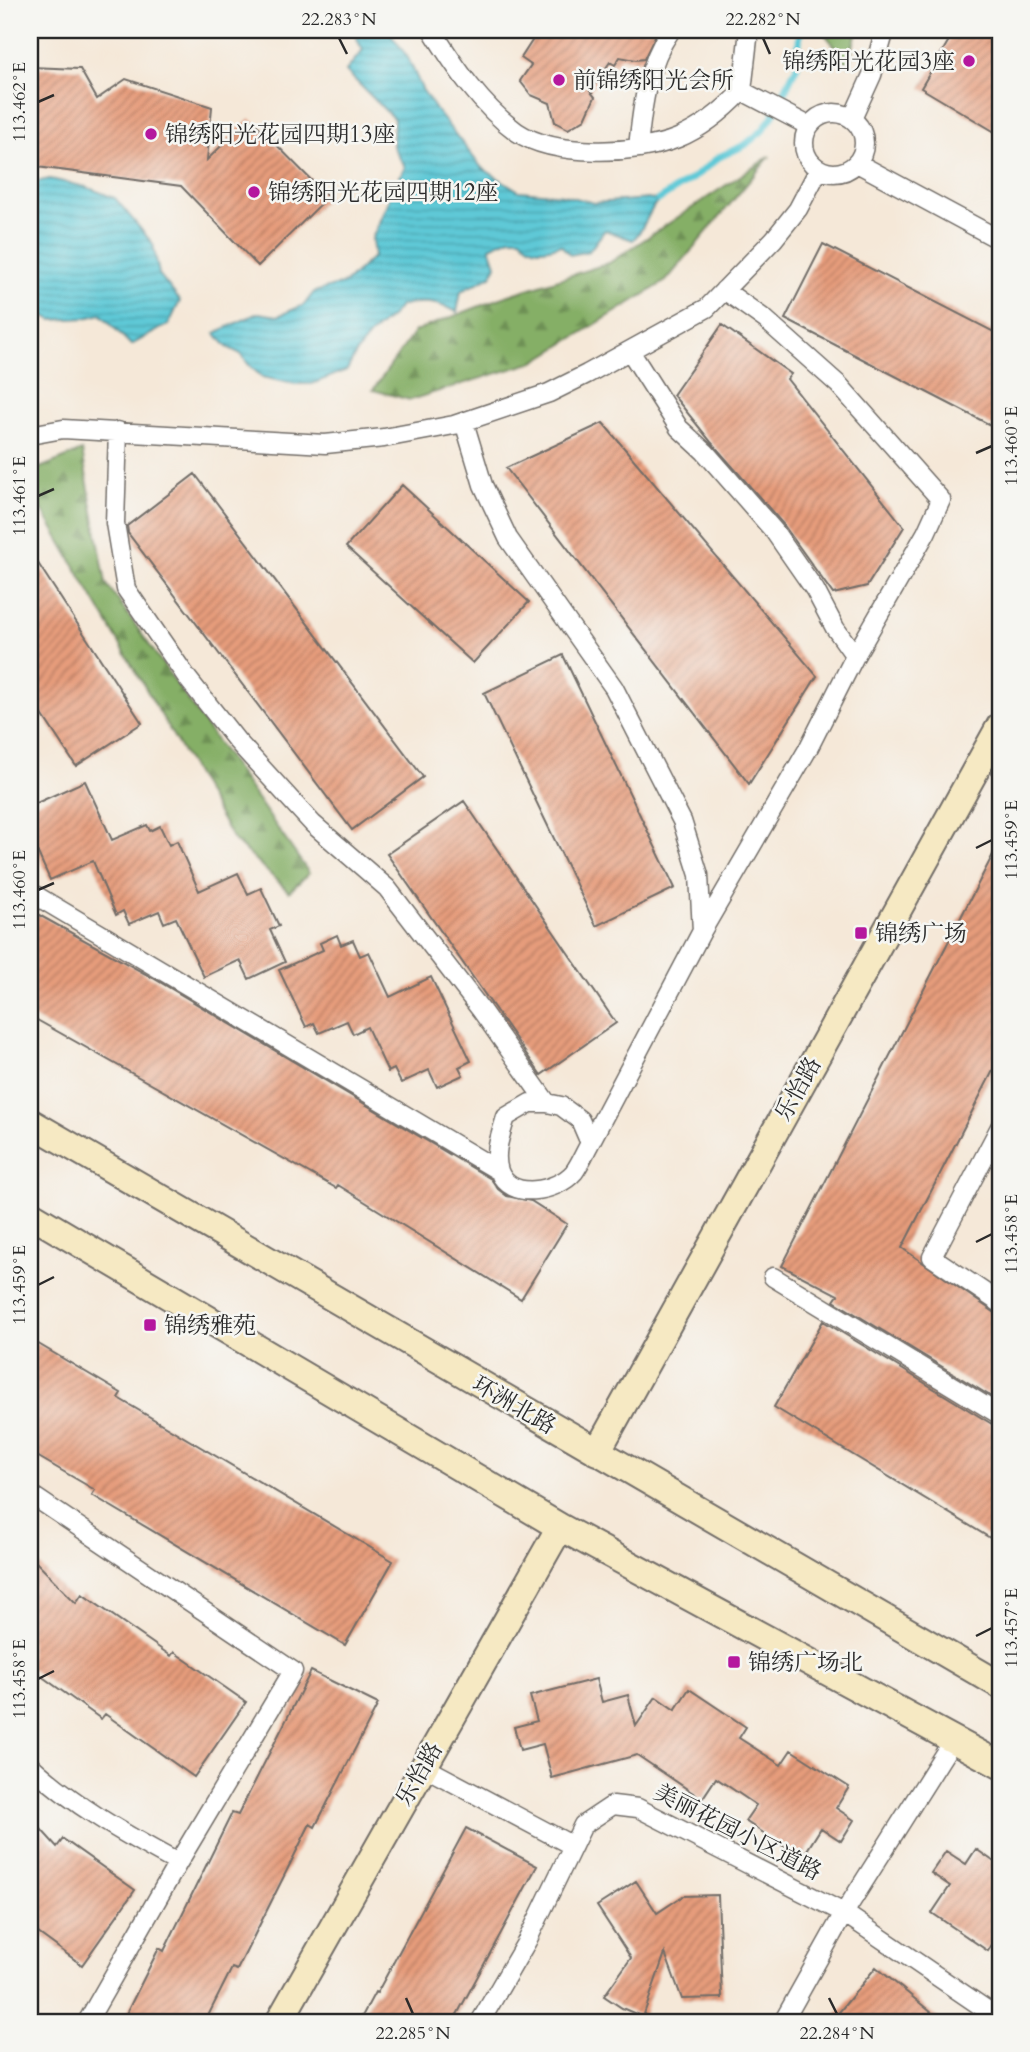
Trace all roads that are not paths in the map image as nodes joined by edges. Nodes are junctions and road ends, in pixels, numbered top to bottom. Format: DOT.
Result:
graph roads {
  1 [pos="432,30"];
  2 [pos="671,30"];
  3 [pos="749,30"];
  4 [pos="886,30"];
  5 [pos="742,91"];
  6 [pos="852,119"];
  7 [pos="809,126"];
  8 [pos="638,148"];
  9 [pos="857,163"];
  10 [pos="819,169"];
  11 [pos="1000,240"];
  12 [pos="724,290"];
  13 [pos="630,351"];
  14 [pos="464,422"];
  15 [pos="118,431"];
  16 [pos="30,435"];
  17 [pos="855,656"];
  18 [pos="1000,726"];
  19 [pos="30,892"];
  20 [pos="702,931"];
  21 [pos="547,1103"];
  22 [pos="31,1124"];
  23 [pos="1000,1127"];
  24 [pos="590,1143"];
  25 [pos="499,1171"];
  26 [pos="30,1214"];
  27 [pos="773,1277"];
  28 [pos="1000,1303"];
  29 [pos="1000,1415"];
  30 [pos="597,1452"];
  31 [pos="30,1494"];
  32 [pos="560,1527"];
  33 [pos="1000,1685"];
  34 [pos="953,1740"];
  35 [pos="30,1765"];
  36 [pos="1000,1765"];
  37 [pos="424,1767"];
  38 [pos="573,1846"];
  39 [pos="178,1863"];
  40 [pos="844,1913"];
  41 [pos="1000,2019"];
  42 [pos="87,2022"];
  43 [pos="279,2022"];
  44 [pos="480,2022"];
  45 [pos="783,2022"];
  1 -- 8 [label="street"];
  2 -- 8 [label="street"];
  3 -- 5 [label="street"];
  4 -- 6 [label="street"];
  5 -- 7 [label="street"];
  5 -- 8 [label="street"];
  6 -- 7 [label="street"];
  6 -- 9 [label="street"];
  7 -- 10 [label="street"];
  9 -- 10 [label="street"];
  9 -- 11 [label="street"];
  10 -- 12 [label="street"];
  12 -- 13 [label="street"];
  12 -- 17 [label="street"];
  13 -- 14 [label="street"];
  13 -- 17 [label="street"];
  14 -- 15 [label="street"];
  14 -- 20 [label="street"];
  15 -- 16 [label="street"];
  15 -- 21 [label="street"];
  17 -- 20 [label="street"];
  18 -- 30 [label="main road, 乐怡路"];
  19 -- 25 [label="street"];
  20 -- 24 [label="street"];
  21 -- 24 [label="street"];
  21 -- 25 [label="street"];
  22 -- 30 [label="main road, 环洲北路"];
  23 -- 28 [label="street"];
  24 -- 25 [label="street"];
  26 -- 32 [label="main road"];
  27 -- 29 [label="street"];
  30 -- 33 [label="main road, 环洲北路"];
  31 -- 39 [label="street"];
  32 -- 34 [label="main road"];
  32 -- 37 [label="main road, 乐怡路"];
  34 -- 36 [label="main road"];
  34 -- 40 [label="street"];
  35 -- 39 [label="street"];
  37 -- 38 [label="street"];
  37 -- 43 [label="main road, 乐怡路"];
  38 -- 40 [label="street, 美丽花园小区道路"];
  38 -- 44 [label="street, 美丽花园小区道路"];
  39 -- 42 [label="street"];
  40 -- 41 [label="street, 美丽花园小区道路"];
  40 -- 45 [label="street"];
}
